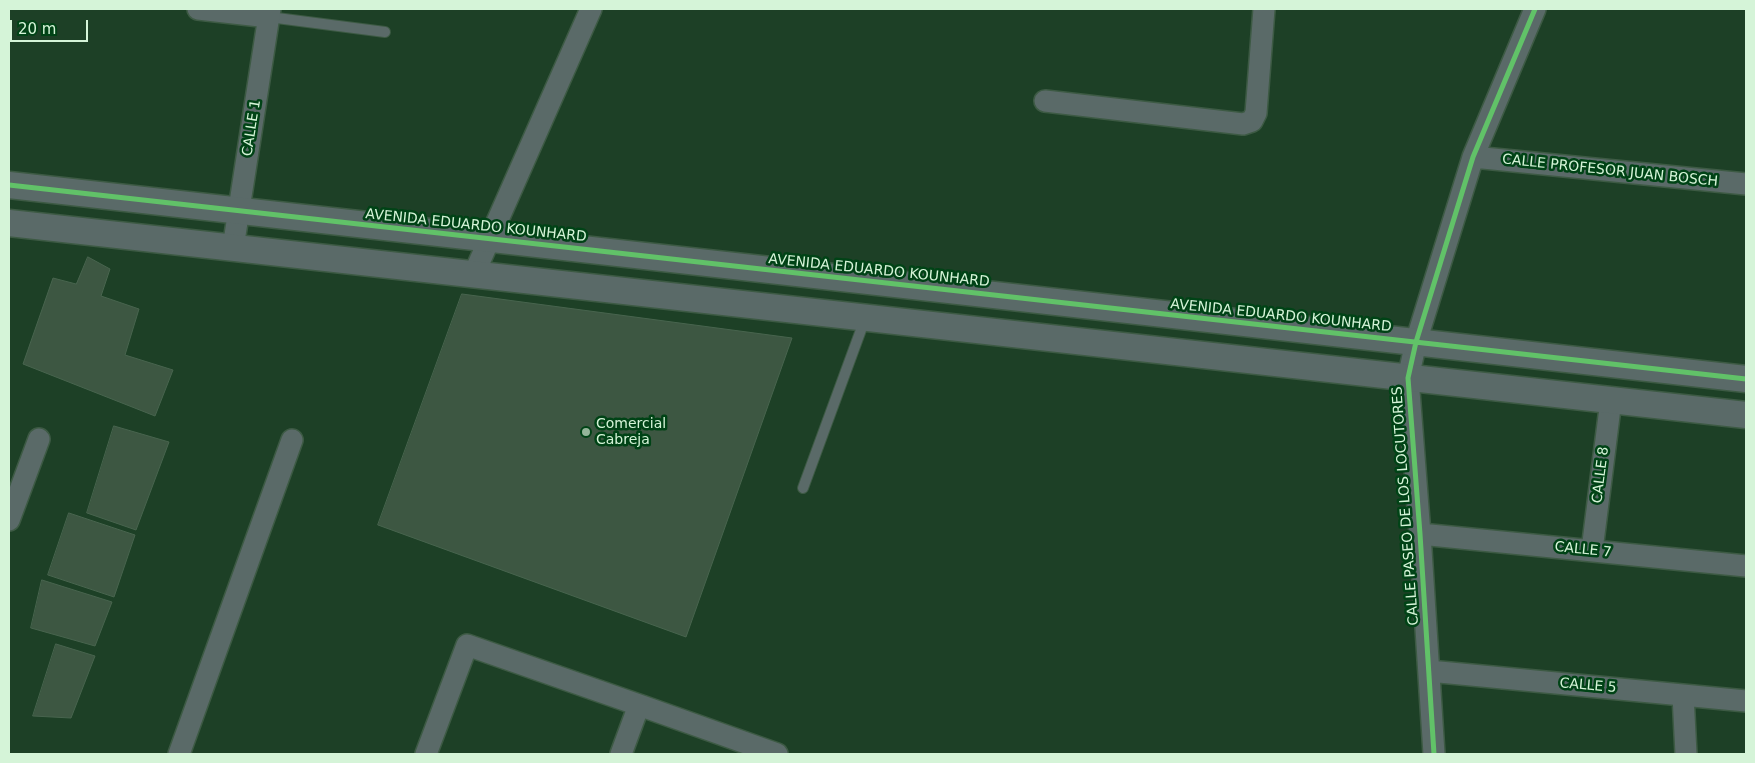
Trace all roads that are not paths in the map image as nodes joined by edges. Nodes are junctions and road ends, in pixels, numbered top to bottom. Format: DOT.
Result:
graph roads {
  1 [pos="198,9"];
  2 [pos="591,9"];
  3 [pos="1264,9"];
  4 [pos="1535,9"];
  5 [pos="269,13"];
  6 [pos="385,32"];
  7 [pos="1045,101"];
  8 [pos="1473,157"];
  9 [pos="1746,184"];
  10 [pos="9,185"];
  11 [pos="239,211"];
  12 [pos="9,223"];
  13 [pos="489,239"];
  14 [pos="233,248"];
  15 [pos="474,274"];
  16 [pos="865,318"];
  17 [pos="1416,342"];
  18 [pos="1408,378"];
  19 [pos="1746,379"];
  20 [pos="1611,400"];
  21 [pos="1746,415"];
  22 [pos="39,439"];
  23 [pos="292,440"];
  24 [pos="803,488"];
  25 [pos="9,520"];
  26 [pos="1420,534"];
  27 [pos="1592,550"];
  28 [pos="1746,566"];
  29 [pos="1429,671"];
  30 [pos="1683,695"];
  31 [pos="1746,701"];
  32 [pos="639,705"];
  33 [pos="179,754"];
  34 [pos="426,754"];
  35 [pos="621,754"];
  36 [pos="776,754"];
  37 [pos="1434,754"];
  38 [pos="1686,754"];
  1 -- 5 [label="street"];
  2 -- 13 [label="street"];
  3 -- 7 [label="street"];
  4 -- 8 [label="street, CALLE PASEO DE LOS LOCUTORES"];
  5 -- 6 [label="lane"];
  5 -- 11 [label="street, CALLE 1"];
  8 -- 9 [label="street, CALLE PROFESOR JUAN BOSCH"];
  8 -- 17 [label="street, CALLE PASEO DE LOS LOCUTORES"];
  10 -- 11 [label="street, AVENIDA EDUARDO KOUNHARD"];
  11 -- 13 [label="street, AVENIDA EDUARDO KOUNHARD"];
  11 -- 14 [label="street, CALLE 1"];
  12 -- 14 [label="street"];
  13 -- 15 [label="street"];
  13 -- 17 [label="street, AVENIDA EDUARDO KOUNHARD"];
  14 -- 15 [label="street"];
  15 -- 16 [label="street"];
  16 -- 18 [label="street"];
  16 -- 24 [label="lane"];
  17 -- 18 [label="street, CALLE PASEO DE LOS LOCUTORES"];
  17 -- 19 [label="street, AVENIDA EDUARDO KOUNHARD"];
  18 -- 20 [label="street"];
  18 -- 26 [label="street, CALLE PASEO DE LOS LOCUTORES"];
  20 -- 21 [label="street"];
  20 -- 27 [label="street, CALLE 8"];
  22 -- 25 [label="street"];
  23 -- 33 [label="street"];
  26 -- 27 [label="street, CALLE 7"];
  26 -- 29 [label="street, CALLE PASEO DE LOS LOCUTORES"];
  27 -- 28 [label="street, CALLE 7"];
  29 -- 30 [label="street, CALLE 5"];
  29 -- 37 [label="street, CALLE PASEO DE LOS LOCUTORES"];
  30 -- 31 [label="street, CALLE 5"];
  30 -- 38 [label="street"];
  32 -- 34 [label="street"];
  32 -- 35 [label="street"];
  32 -- 36 [label="street"];
}
